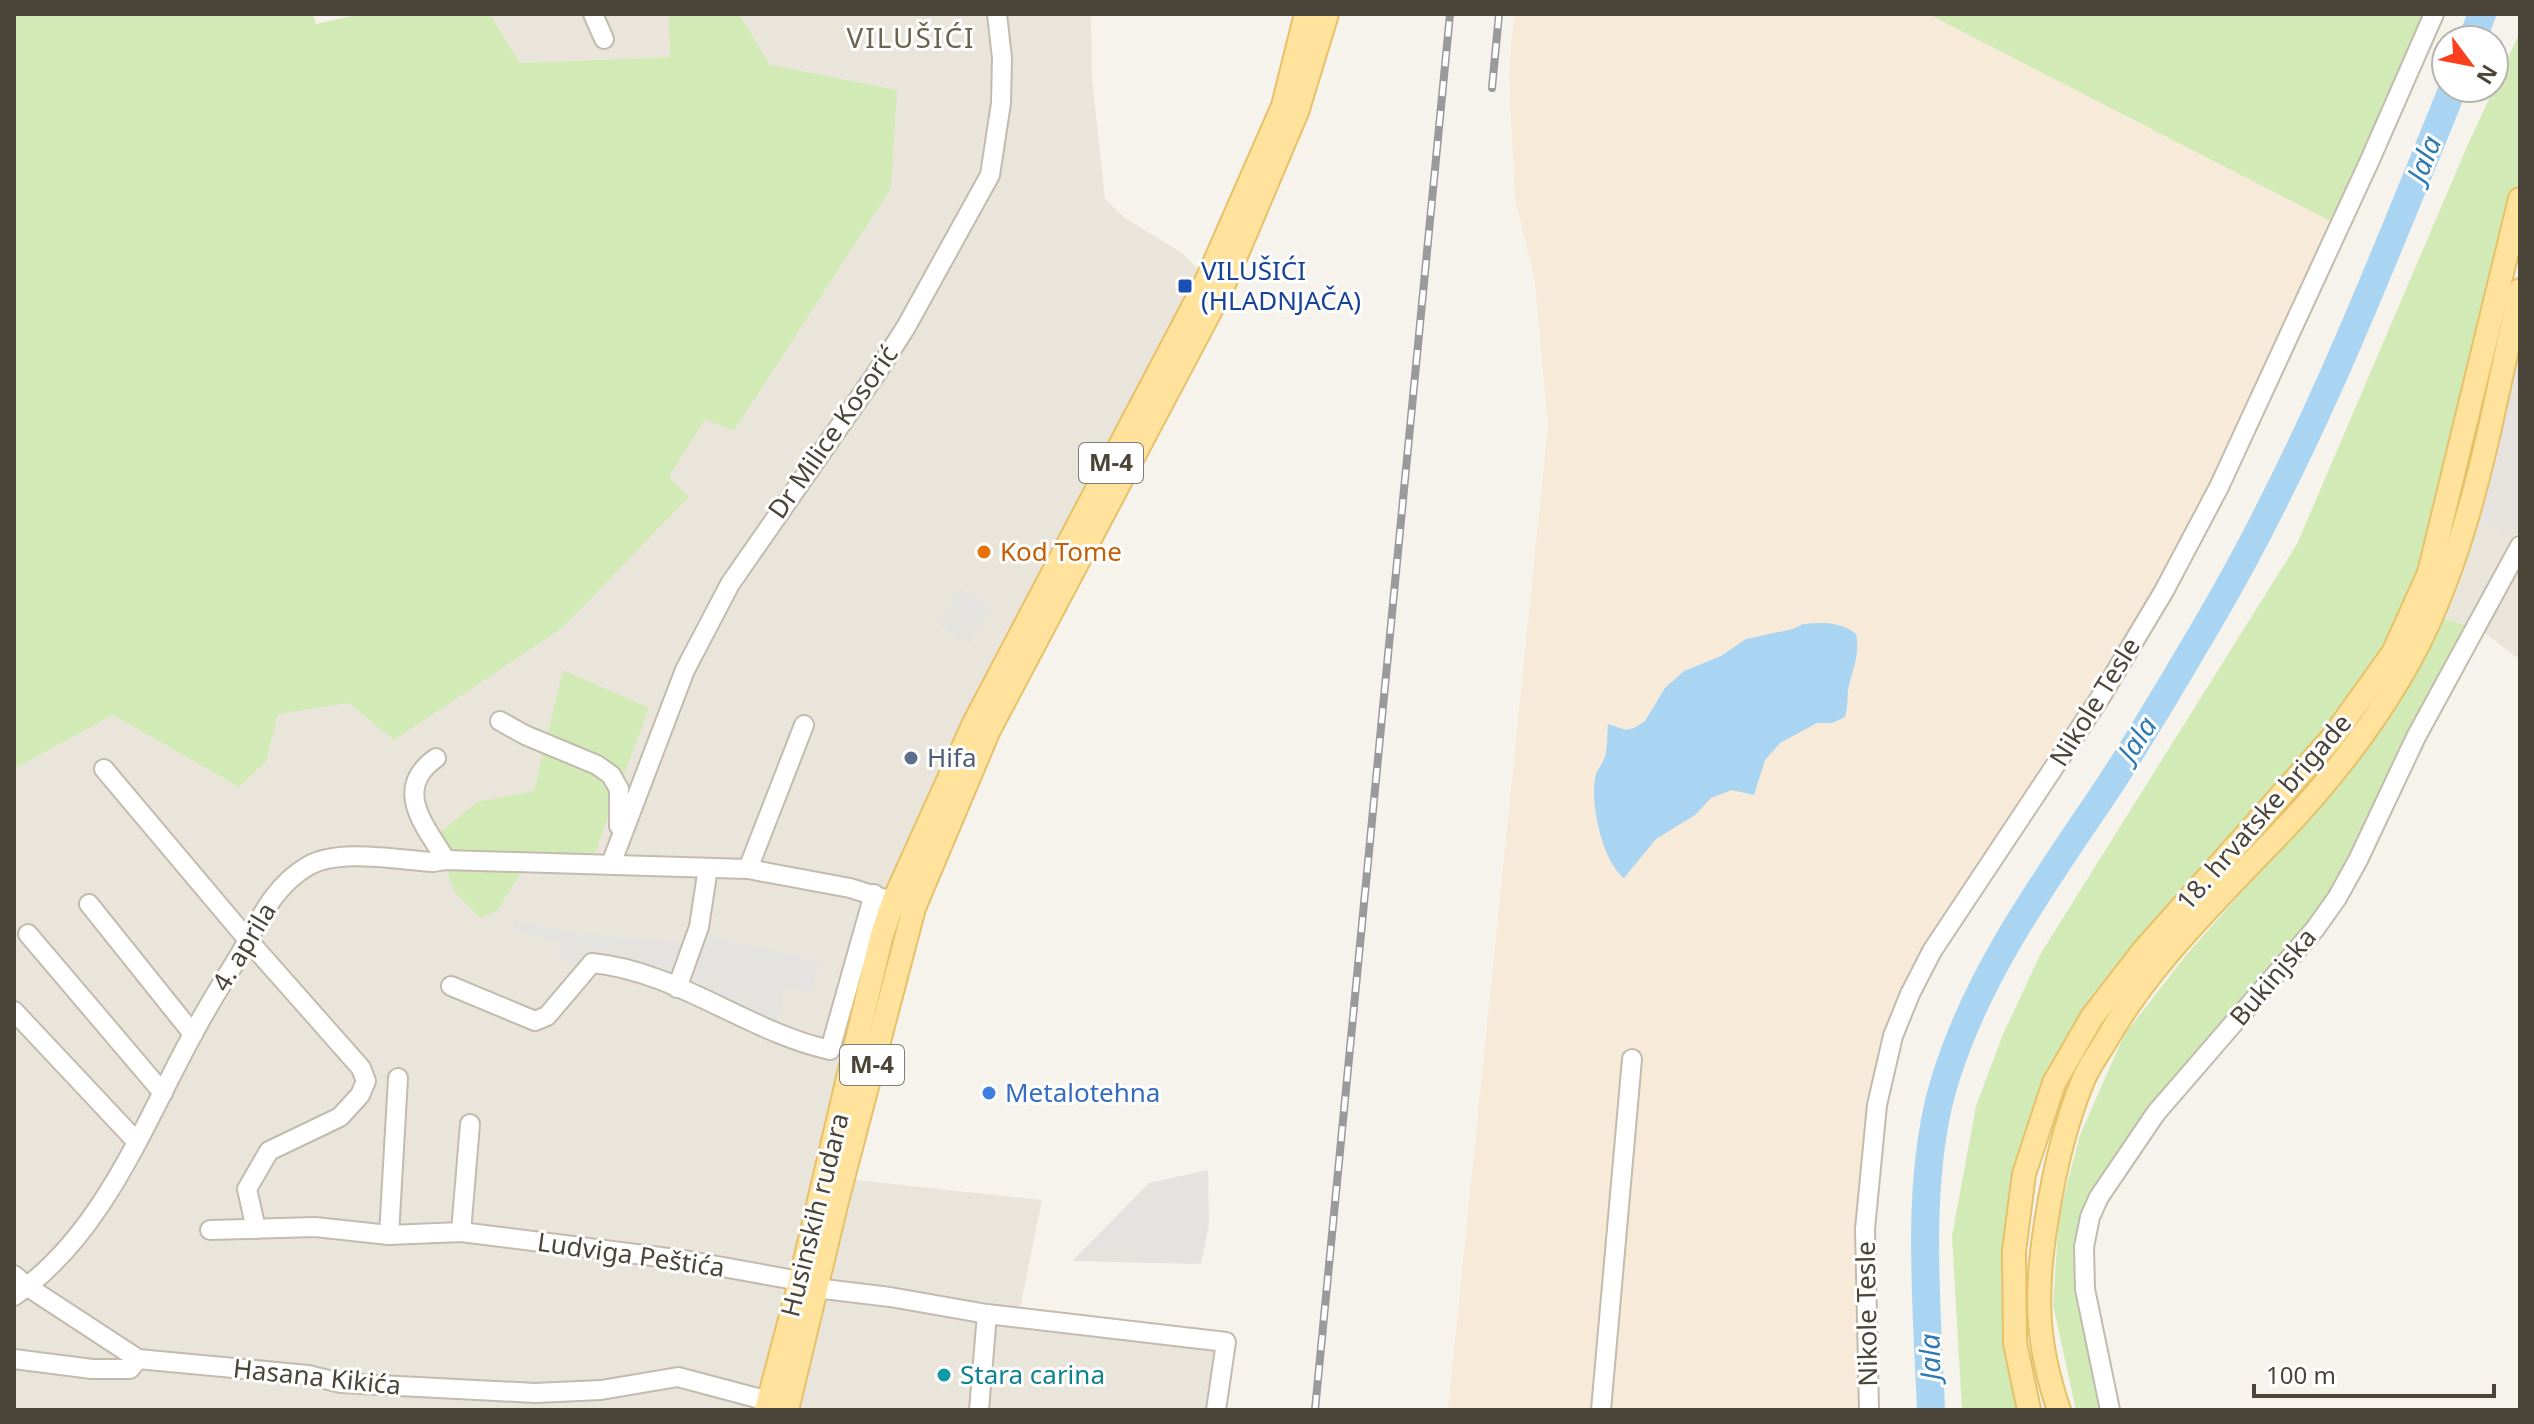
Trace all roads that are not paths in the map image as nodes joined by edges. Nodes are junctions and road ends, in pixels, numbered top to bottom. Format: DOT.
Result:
graph roads {
  1 [pos="593,14"];
  2 [pos="997,14"];
  3 [pos="1306,14"];
  4 [pos="1327,14"];
  5 [pos="2434,14"];
  6 [pos="604,39"];
  7 [pos="2520,199"];
  8 [pos="2520,290"];
  9 [pos="2520,546"];
  10 [pos="500,721"];
  11 [pos="804,725"];
  12 [pos="436,758"];
  13 [pos="104,769"];
  14 [pos="620,841"];
  15 [pos="446,860"];
  16 [pos="611,864"];
  17 [pos="708,868"];
  18 [pos="748,869"];
  19 [pos="894,901"];
  20 [pos="89,904"];
  21 [pos="28,934"];
  22 [pos="248,940"];
  23 [pos="451,986"];
  24 [pos="677,988"];
  25 [pos="14,1011"];
  26 [pos="193,1034"];
  27 [pos="1632,1059"];
  28 [pos="398,1078"];
  29 [pos="163,1093"];
  30 [pos="470,1124"];
  31 [pos="137,1142"];
  32 [pos="256,1229"];
  33 [pos="210,1230"];
  34 [pos="461,1232"];
  35 [pos="389,1235"];
  36 [pos="19,1286"];
  37 [pos="807,1287"];
  38 [pos="987,1314"];
  39 [pos="14,1359"];
  40 [pos="138,1359"];
  41 [pos="774,1406"];
  42 [pos="979,1410"];
  43 [pos="1216,1410"];
  44 [pos="1601,1410"];
  45 [pos="1869,1410"];
  46 [pos="2029,1410"];
  47 [pos="2059,1410"];
  48 [pos="2110,1410"];
  1 -- 6 [label="street"];
  2 -- 14 [label="street, Dr Milice Kosorić"];
  3 -- 19 [label="main road, Husinskih rudara / M-4"];
  4 -- 19 [label="main road, Husinskih rudara / M-4"];
  5 -- 45 [label="street, Nikole Tesle"];
  7 -- 46 [label="main road, 18. hrvatske brigade"];
  8 -- 47 [label="main road, 18. hrvatske brigade"];
  9 -- 48 [label="street, Bukinjska"];
  10 -- 14 [label="street, Dr Milice Kosorić"];
  11 -- 18 [label="street"];
  12 -- 15 [label="street"];
  13 -- 22 [label="street"];
  14 -- 16 [label="street, Dr Milice Kosorić"];
  15 -- 16 [label="street, 4. aprila"];
  15 -- 22 [label="street, 4. aprila"];
  16 -- 17 [label="street, 4. aprila"];
  17 -- 18 [label="street, 4. aprila"];
  17 -- 24 [label="street"];
  18 -- 19 [label="street, 4. aprila"];
  19 -- 24 [label="street, Husinskih rudara"];
  19 -- 37 [label="main road, Husinskih rudara / M-4"];
  20 -- 26 [label="street"];
  21 -- 29 [label="street"];
  22 -- 26 [label="street, 4. aprila"];
  22 -- 32 [label="street"];
  23 -- 24 [label="street, Husinskih rudara"];
  25 -- 31 [label="street"];
  26 -- 29 [label="street, 4. aprila"];
  27 -- 44 [label="street"];
  28 -- 35 [label="street"];
  29 -- 31 [label="street, 4. aprila"];
  30 -- 34 [label="street"];
  31 -- 36 [label="street, 4. aprila"];
  32 -- 33 [label="street, Ludviga Peštića"];
  32 -- 35 [label="street, Ludviga Peštića"];
  34 -- 35 [label="street, Ludviga Peštića"];
  34 -- 37 [label="street, Ludviga Peštića"];
  36 -- 40 [label="street, Hasana Kikića"];
  37 -- 38 [label="street, Ludviga Peštića"];
  37 -- 41 [label="main road, Husinskih rudara / M-4"];
  38 -- 42 [label="street"];
  38 -- 43 [label="street, Ludviga Peštića"];
  39 -- 40 [label="street"];
  40 -- 41 [label="street, Hasana Kikića"];
}
